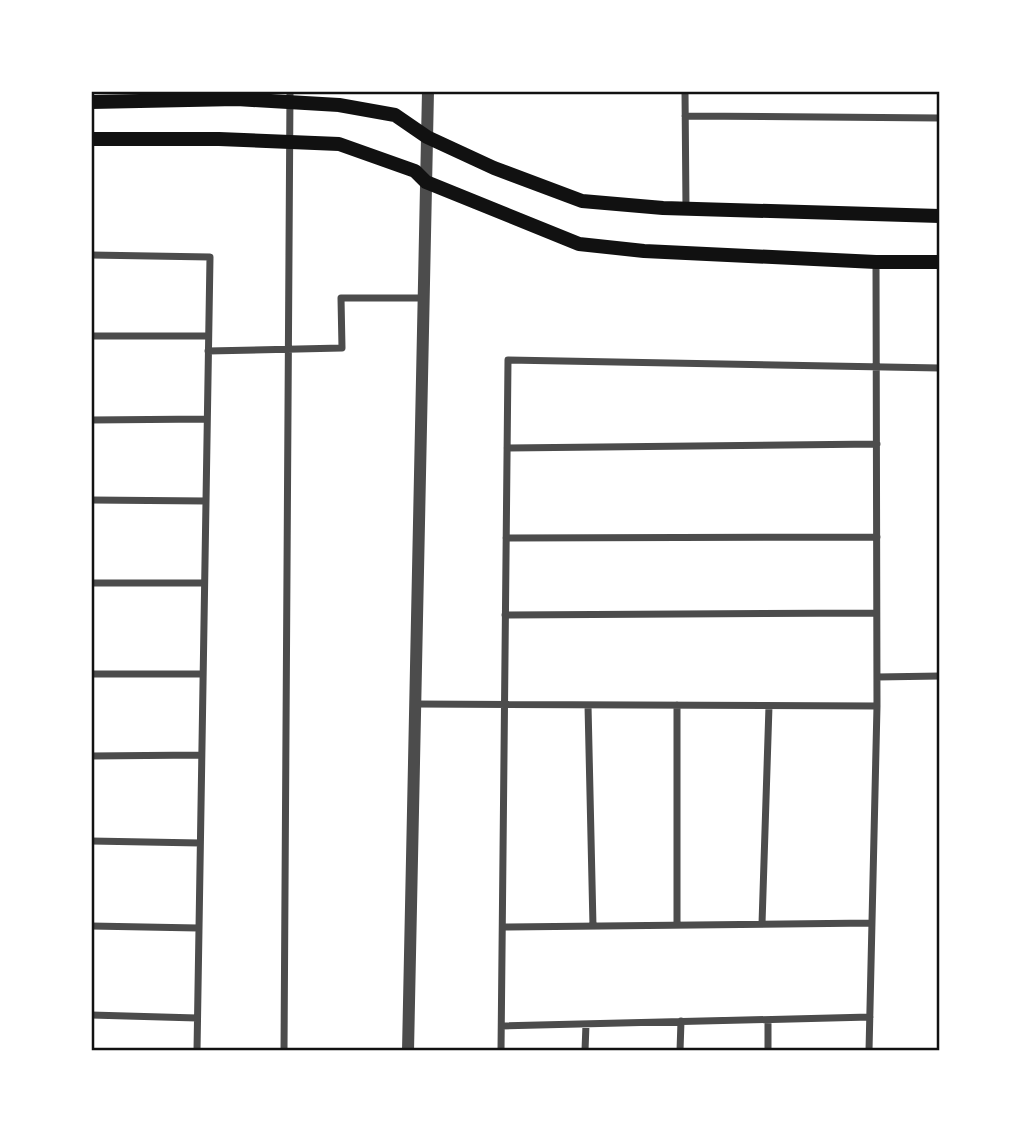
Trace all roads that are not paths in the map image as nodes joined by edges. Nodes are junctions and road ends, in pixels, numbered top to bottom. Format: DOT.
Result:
graph roads {
  1 [pos="428,91"];
  2 [pos="685,91"];
  3 [pos="209,96"];
  4 [pos="290,97"];
  5 [pos="91,102"];
  6 [pos="685,116"];
  7 [pos="940,118"];
  8 [pos="427,137"];
  9 [pos="91,139"];
  10 [pos="289,142"];
  11 [pos="426,183"];
  12 [pos="686,209"];
  13 [pos="940,216"];
  14 [pos="91,255"];
  15 [pos="876,262"];
  16 [pos="940,262"];
  17 [pos="424,298"];
  18 [pos="91,336"];
  19 [pos="208,336"];
  20 [pos="288,349"];
  21 [pos="208,351"];
  22 [pos="876,367"];
  23 [pos="940,368"];
  24 [pos="207,419"];
  25 [pos="91,420"];
  26 [pos="877,444"];
  27 [pos="507,448"];
  28 [pos="91,500"];
  29 [pos="206,501"];
  30 [pos="877,537"];
  31 [pos="506,538"];
  32 [pos="91,583"];
  33 [pos="204,583"];
  34 [pos="876,613"];
  35 [pos="505,615"];
  36 [pos="91,674"];
  37 [pos="203,674"];
  38 [pos="940,676"];
  39 [pos="877,677"];
  40 [pos="415,704"];
  41 [pos="505,704"];
  42 [pos="588,705"];
  43 [pos="677,705"];
  44 [pos="769,706"];
  45 [pos="877,706"];
  46 [pos="201,755"];
  47 [pos="91,756"];
  48 [pos="91,841"];
  49 [pos="200,843"];
  50 [pos="872,923"];
  51 [pos="762,924"];
  52 [pos="677,925"];
  53 [pos="91,926"];
  54 [pos="593,926"];
  55 [pos="503,927"];
  56 [pos="198,928"];
  57 [pos="91,1015"];
  58 [pos="870,1017"];
  59 [pos="197,1018"];
  60 [pos="768,1020"];
  61 [pos="681,1021"];
  62 [pos="586,1024"];
  63 [pos="502,1026"];
  64 [pos="197,1051"];
  65 [pos="284,1051"];
  66 [pos="408,1051"];
  67 [pos="501,1051"];
  68 [pos="585,1051"];
  69 [pos="680,1051"];
  70 [pos="768,1051"];
  71 [pos="869,1051"];
  1 -- 8 [label="street"];
  2 -- 6 [label="street"];
  3 -- 4 [label="main road"];
  3 -- 5 [label="main road"];
  4 -- 8 [label="main road"];
  4 -- 10 [label="street"];
  6 -- 7 [label="street"];
  6 -- 12 [label="street"];
  8 -- 11 [label="street"];
  8 -- 12 [label="main road"];
  9 -- 10 [label="main road"];
  10 -- 11 [label="main road"];
  10 -- 20 [label="street"];
  11 -- 15 [label="main road"];
  11 -- 17 [label="street"];
  12 -- 13 [label="main road"];
  14 -- 19 [label="street"];
  15 -- 16 [label="main road"];
  15 -- 22 [label="street"];
  17 -- 20 [label="street"];
  17 -- 40 [label="street"];
  18 -- 19 [label="street"];
  19 -- 21 [label="street"];
  20 -- 21 [label="street"];
  20 -- 65 [label="street"];
  21 -- 24 [label="street"];
  22 -- 23 [label="street"];
  22 -- 26 [label="street"];
  22 -- 27 [label="street"];
  24 -- 25 [label="street"];
  24 -- 29 [label="street"];
  26 -- 27 [label="street"];
  26 -- 30 [label="street"];
  27 -- 31 [label="street"];
  28 -- 29 [label="street"];
  29 -- 33 [label="street"];
  30 -- 31 [label="street"];
  30 -- 34 [label="street"];
  31 -- 35 [label="street"];
  32 -- 33 [label="street"];
  33 -- 37 [label="street"];
  34 -- 35 [label="street"];
  34 -- 39 [label="street"];
  35 -- 41 [label="street"];
  36 -- 37 [label="street"];
  37 -- 46 [label="street"];
  38 -- 39 [label="street"];
  39 -- 45 [label="street"];
  40 -- 41 [label="street"];
  40 -- 66 [label="street"];
  41 -- 42 [label="street"];
  41 -- 55 [label="street"];
  42 -- 43 [label="street"];
  42 -- 54 [label="street"];
  43 -- 44 [label="street"];
  43 -- 52 [label="street"];
  44 -- 45 [label="street"];
  44 -- 51 [label="street"];
  45 -- 50 [label="street"];
  46 -- 47 [label="street"];
  46 -- 49 [label="street"];
  48 -- 49 [label="street"];
  49 -- 56 [label="street"];
  50 -- 51 [label="street"];
  50 -- 58 [label="street"];
  51 -- 52 [label="street"];
  52 -- 54 [label="street"];
  53 -- 56 [label="street"];
  54 -- 55 [label="street"];
  55 -- 63 [label="street"];
  56 -- 59 [label="street"];
  57 -- 59 [label="street"];
  58 -- 60 [label="street"];
  58 -- 71 [label="street"];
  59 -- 64 [label="street"];
  60 -- 61 [label="street"];
  60 -- 70 [label="street"];
  61 -- 62 [label="street"];
  61 -- 69 [label="street"];
  62 -- 63 [label="street"];
  62 -- 68 [label="street"];
  63 -- 67 [label="street"];
}
